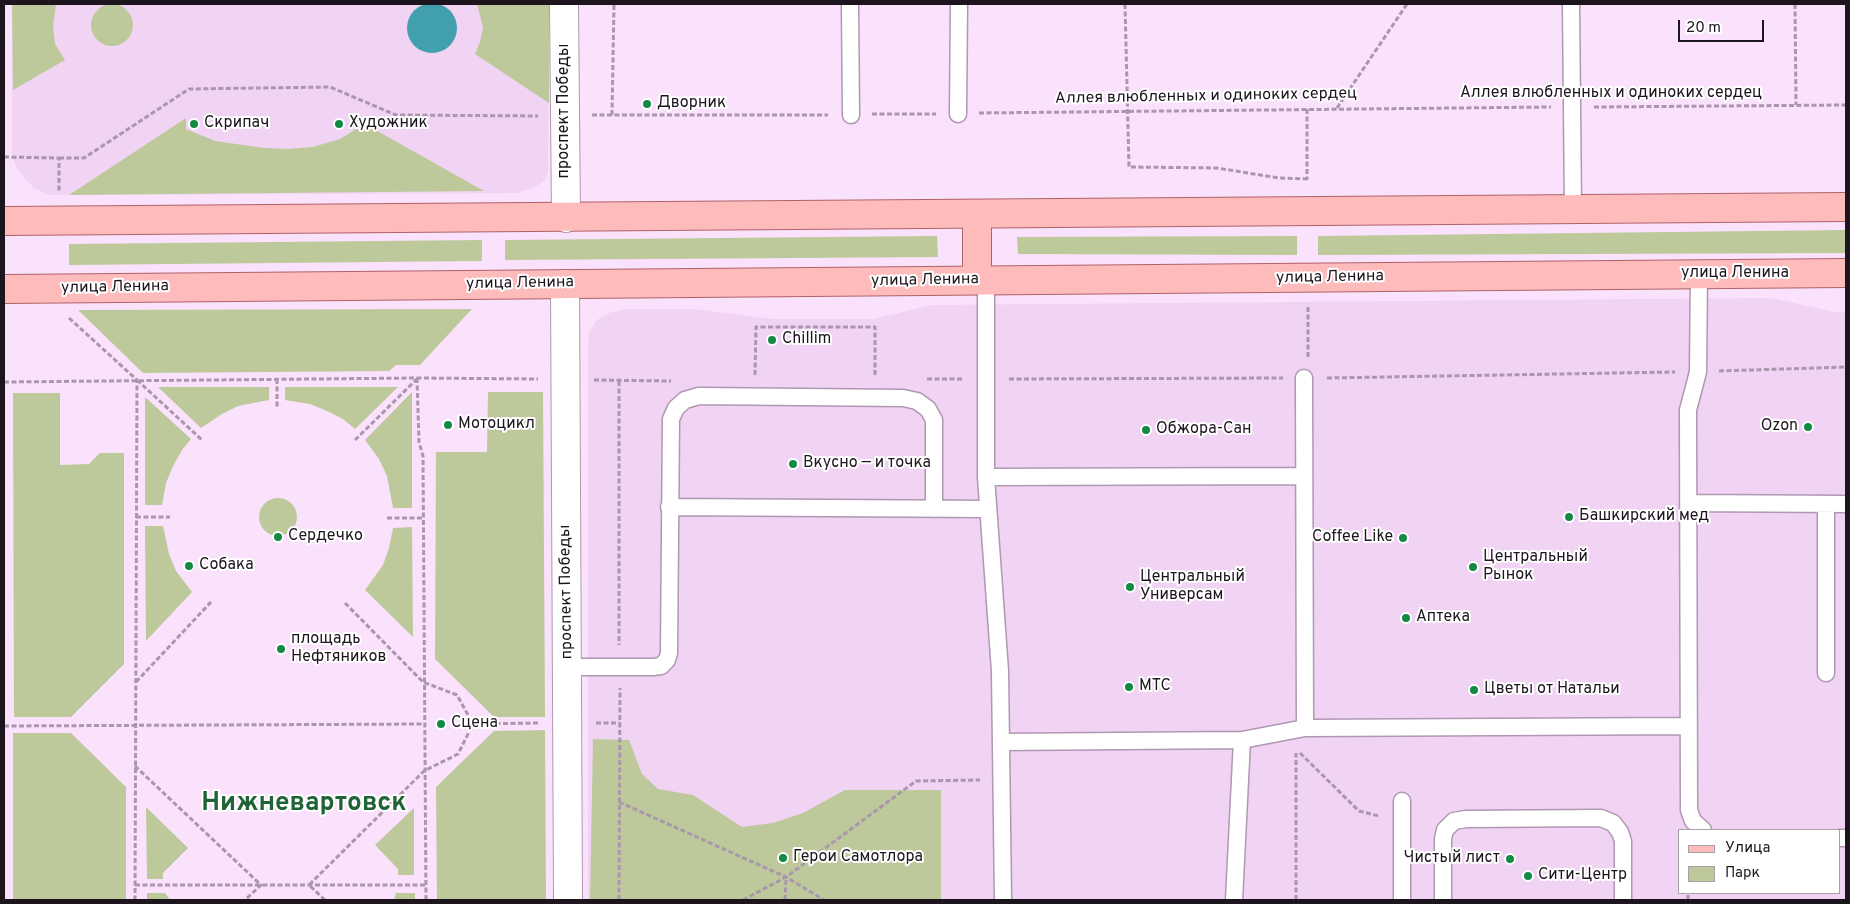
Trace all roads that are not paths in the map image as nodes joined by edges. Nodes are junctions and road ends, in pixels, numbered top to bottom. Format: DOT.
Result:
graph roads {
  1 [pos="564,4"];
  2 [pos="850,4"];
  3 [pos="959,4"];
  4 [pos="1571,4"];
  5 [pos="958,114"];
  6 [pos="850,115"];
  7 [pos="1846,208"];
  8 [pos="1573,209"];
  9 [pos="977,214"];
  10 [pos="566,218"];
  11 [pos="4,221"];
  12 [pos="1846,273"];
  13 [pos="1699,274"];
  14 [pos="981,280"];
  15 [pos="565,284"];
  16 [pos="4,289"];
  17 [pos="1306,378"];
  18 [pos="1304,476"];
  19 [pos="986,477"];
  20 [pos="1688,503"];
  21 [pos="1826,504"];
  22 [pos="1846,504"];
  23 [pos="669,507"];
  24 [pos="934,509"];
  25 [pos="988,509"];
  26 [pos="567,667"];
  27 [pos="1826,673"];
  28 [pos="1689,726"];
  29 [pos="1305,728"];
  30 [pos="1242,740"];
  31 [pos="1002,742"];
  32 [pos="1402,802"];
  33 [pos="1702,829"];
  34 [pos="568,900"];
  35 [pos="1003,900"];
  36 [pos="1234,900"];
  37 [pos="1402,900"];
  38 [pos="1443,900"];
  39 [pos="1622,900"];
  1 -- 10 [label="main road, проспект Победы"];
  2 -- 6 [label="lane"];
  3 -- 5 [label="lane"];
  4 -- 8 [label="lane"];
  7 -- 8 [label="main road"];
  8 -- 9 [label="main road"];
  9 -- 10 [label="main road"];
  9 -- 14 [label="main road"];
  10 -- 11 [label="main road"];
  12 -- 13 [label="main road, улица Ленина"];
  13 -- 14 [label="main road, улица Ленина"];
  13 -- 20 [label="lane"];
  14 -- 15 [label="main road, улица Ленина"];
  14 -- 19 [label="lane"];
  15 -- 16 [label="main road, улица Ленина"];
  15 -- 26 [label="main road, проспект Победы"];
  17 -- 18 [label="lane"];
  18 -- 19 [label="lane"];
  18 -- 29 [label="lane"];
  19 -- 25 [label="lane"];
  20 -- 21 [label="lane"];
  20 -- 28 [label="lane"];
  21 -- 22 [label="lane"];
  21 -- 27 [label="lane"];
  23 -- 24 [label="lane"];
  23 -- 24 [label="lane"];
  23 -- 26 [label="lane"];
  24 -- 25 [label="lane"];
  25 -- 31 [label="lane"];
  26 -- 34 [label="main road, проспект Победы"];
  28 -- 29 [label="lane"];
  28 -- 33 [label="lane"];
  29 -- 30 [label="lane"];
  30 -- 31 [label="lane"];
  30 -- 36 [label="lane"];
  31 -- 35 [label="lane"];
  32 -- 37 [label="lane"];
  38 -- 39 [label="lane"];
}
